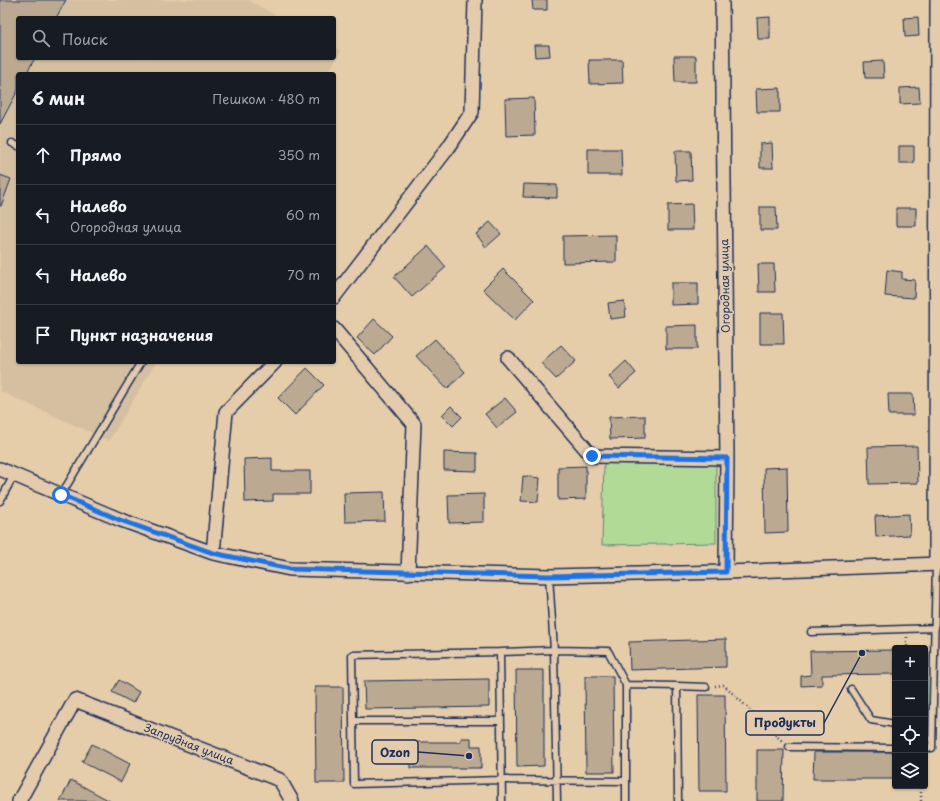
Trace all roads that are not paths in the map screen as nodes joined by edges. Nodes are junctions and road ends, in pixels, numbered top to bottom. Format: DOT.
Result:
graph roads {
  1 [pos="475,0"];
  2 [pos="722,0"];
  3 [pos="937,0"];
  4 [pos="336,294"];
  5 [pos="336,331"];
  6 [pos="508,358"];
  7 [pos="140,364"];
  8 [pos="273,364"];
  9 [pos="727,458"];
  10 [pos="0,469"];
  11 [pos="14,475"];
  12 [pos="61,495"];
  13 [pos="0,501"];
  14 [pos="213,553"];
  15 [pos="938,564"];
  16 [pos="408,572"];
  17 [pos="726,572"];
  18 [pos="549,576"];
  19 [pos="934,628"];
  20 [pos="811,632"];
  21 [pos="554,650"];
  22 [pos="500,652"];
  23 [pos="626,685"];
  24 [pos="677,686"];
  25 [pos="706,687"];
  26 [pos="851,689"];
  27 [pos="353,721"];
  28 [pos="501,721"];
  29 [pos="892,724"];
  30 [pos="928,728"];
  31 [pos="933,728"];
  32 [pos="789,747"];
  33 [pos="892,748"];
  34 [pos="928,748"];
  35 [pos="501,780"];
  36 [pos="557,781"];
  37 [pos="626,781"];
  38 [pos="19,801"];
  39 [pos="292,801"];
  40 [pos="502,801"];
  41 [pos="557,801"];
  42 [pos="626,801"];
  43 [pos="678,801"];
  1 -- 4 [label="street"];
  2 -- 9 [label="street, Огородная улица"];
  3 -- 15 [label="street"];
  5 -- 16 [label="street"];
  6 -- 9 [label="street"];
  7 -- 12 [label="lane"];
  8 -- 14 [label="street"];
  9 -- 17 [label="street, Огородная улица"];
  10 -- 11 [label="street"];
  11 -- 12 [label="street"];
  11 -- 13 [label="lane"];
  12 -- 14 [label="street"];
  14 -- 16 [label="street"];
  15 -- 17 [label="street"];
  15 -- 19 [label="lane"];
  16 -- 18 [label="street"];
  17 -- 18 [label="street"];
  18 -- 21 [label="lane"];
  19 -- 20 [label="lane"];
  19 -- 31 [label="lane"];
  21 -- 22 [label="lane"];
  21 -- 23 [label="lane"];
  21 -- 36 [label="lane"];
  22 -- 27 [label="lane"];
  22 -- 28 [label="lane"];
  23 -- 24 [label="lane"];
  23 -- 37 [label="lane"];
  24 -- 25 [label="lane"];
  24 -- 43 [label="lane"];
  26 -- 29 [label="lane"];
  27 -- 28 [label="lane"];
  27 -- 35 [label="lane"];
  28 -- 35 [label="lane"];
  30 -- 31 [label="lane"];
  31 -- 34 [label="lane"];
  32 -- 33 [label="lane"];
  35 -- 36 [label="lane"];
  35 -- 40 [label="lane"];
  36 -- 37 [label="lane"];
  36 -- 41 [label="lane"];
  37 -- 42 [label="lane"];
  38 -- 39 [label="street, Запрудная улица"];
}
